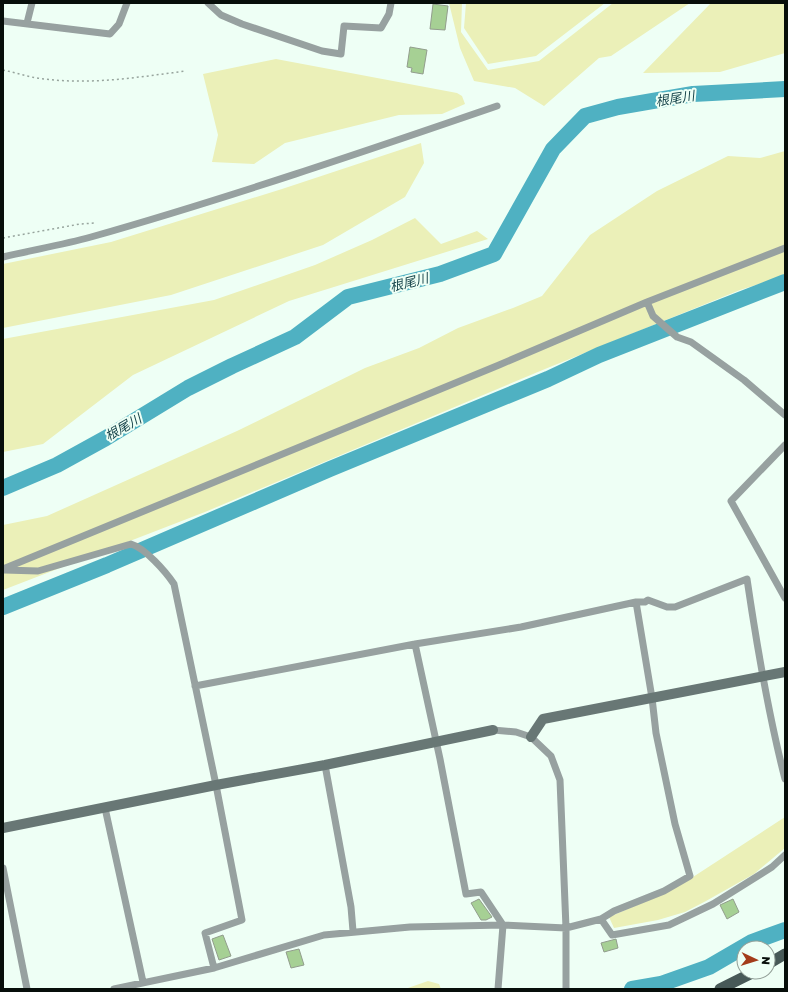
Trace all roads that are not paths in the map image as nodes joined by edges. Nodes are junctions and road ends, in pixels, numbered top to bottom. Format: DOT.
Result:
graph roads {
  1 [pos="32,3"];
  2 [pos="127,3"];
  3 [pos="208,3"];
  4 [pos="391,3"];
  5 [pos="3,21"];
  6 [pos="28,23"];
  7 [pos="497,106"];
  8 [pos="785,248"];
  9 [pos="3,257"];
  10 [pos="647,302"];
  11 [pos="785,415"];
  12 [pos="785,445"];
  13 [pos="3,569"];
  14 [pos="785,598"];
  15 [pos="636,602"];
  16 [pos="415,644"];
  17 [pos="785,672"];
  18 [pos="762,677"];
  19 [pos="195,686"];
  20 [pos="652,698"];
  21 [pos="493,730"];
  22 [pos="531,737"];
  23 [pos="435,742"];
  24 [pos="325,765"];
  25 [pos="785,779"];
  26 [pos="216,785"];
  27 [pos="105,808"];
  28 [pos="3,828"];
  29 [pos="785,855"];
  30 [pos="3,868"];
  31 [pos="602,919"];
  32 [pos="503,925"];
  33 [pos="566,928"];
  34 [pos="353,932"];
  35 [pos="785,954"];
  36 [pos="776,959"];
  37 [pos="214,968"];
  38 [pos="738,980"];
  39 [pos="140,985"];
  40 [pos="566,987"];
  41 [pos="27,989"];
  42 [pos="114,989"];
  43 [pos="498,989"];
  44 [pos="720,989"];
  1 -- 6 [label="street"];
  2 -- 6 [label="street"];
  3 -- 4 [label="street"];
  5 -- 6 [label="street"];
  7 -- 9 [label="street"];
  8 -- 10 [label="street"];
  10 -- 11 [label="street"];
  10 -- 13 [label="street"];
  12 -- 14 [label="street"];
  13 -- 19 [label="street"];
  15 -- 16 [label="street"];
  15 -- 18 [label="street"];
  15 -- 20 [label="street"];
  16 -- 19 [label="street"];
  16 -- 23 [label="street"];
  17 -- 18 [label="street"];
  18 -- 20 [label="street"];
  18 -- 25 [label="street"];
  19 -- 26 [label="street"];
  20 -- 22 [label="street"];
  20 -- 31 [label="street"];
  21 -- 22 [label="street"];
  21 -- 23 [label="street"];
  22 -- 33 [label="street"];
  23 -- 24 [label="street"];
  23 -- 32 [label="street"];
  24 -- 26 [label="street"];
  24 -- 34 [label="street"];
  26 -- 27 [label="street"];
  26 -- 37 [label="street"];
  27 -- 28 [label="street"];
  27 -- 39 [label="street"];
  29 -- 31 [label="street"];
  30 -- 41 [label="street"];
  31 -- 33 [label="street"];
  32 -- 33 [label="street"];
  32 -- 34 [label="street"];
  32 -- 43 [label="street"];
  33 -- 40 [label="street"];
  34 -- 37 [label="street"];
  35 -- 36 [label="main road"];
  37 -- 39 [label="street"];
  38 -- 44 [label="main road"];
  39 -- 42 [label="street"];
}
